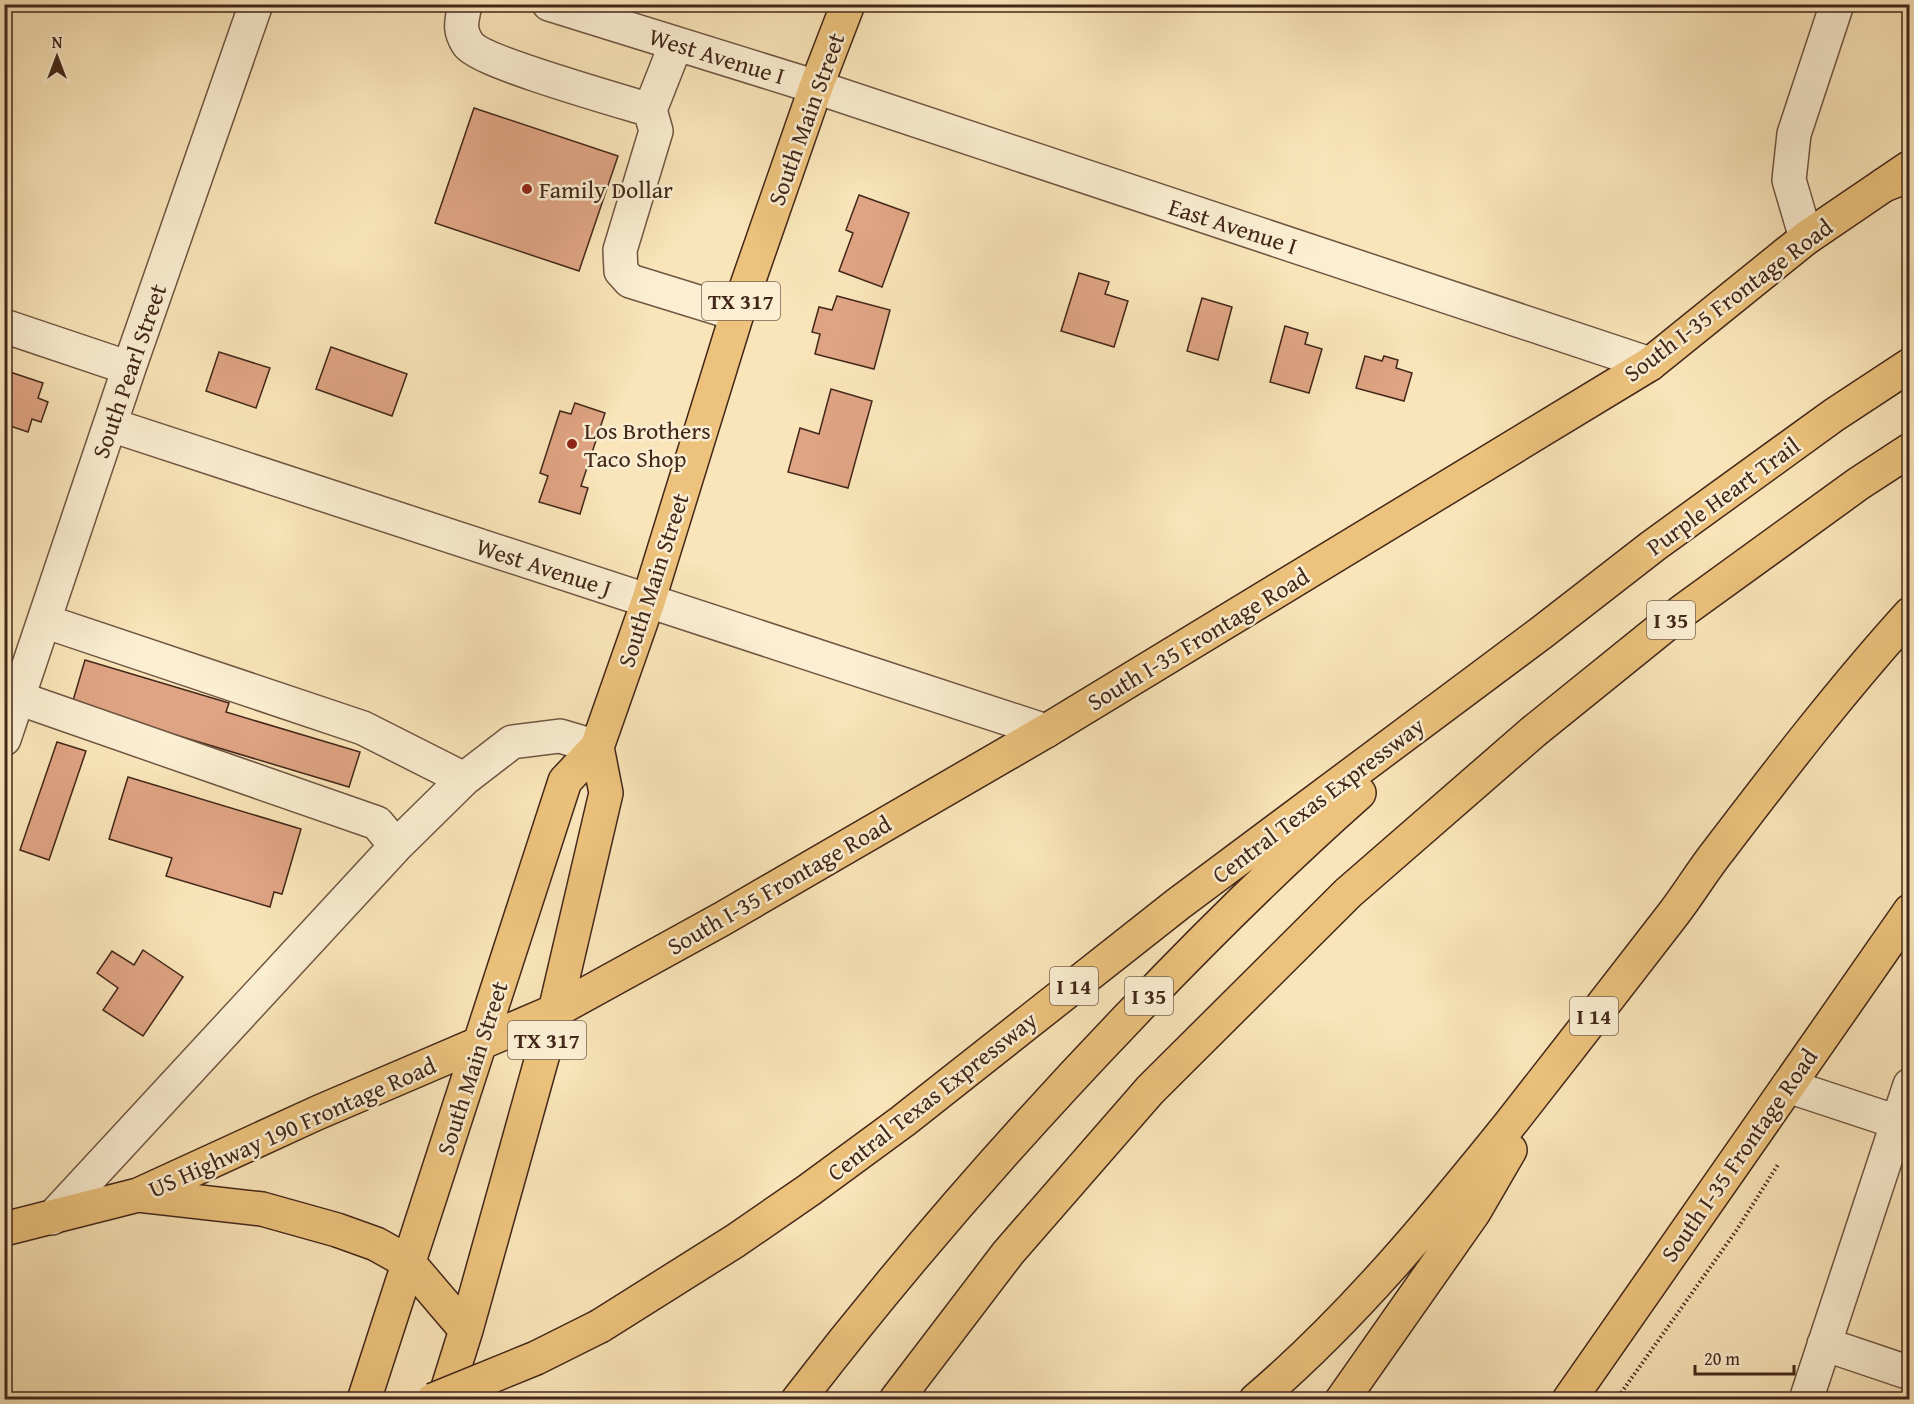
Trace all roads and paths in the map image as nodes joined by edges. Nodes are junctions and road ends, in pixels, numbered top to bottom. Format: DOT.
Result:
graph roads {
  1 [pos="256,4"];
  2 [pos="465,4"];
  3 [pos="549,4"];
  4 [pos="848,4"];
  5 [pos="1837,4"];
  6 [pos="676,44"];
  7 [pos="816,87"];
  8 [pos="650,111"];
  9 [pos="1901,176"];
  10 [pos="1806,238"];
  11 [pos="737,314"];
  12 [pos="4,326"];
  13 [pos="1650,364"];
  14 [pos="1910,365"];
  15 [pos="129,368"];
  16 [pos="111,425"];
  17 [pos="1910,450"];
  18 [pos="648,602"];
  19 [pos="1910,614"];
  20 [pos="44,621"];
  21 [pos="1540,633"];
  22 [pos="18,698"];
  23 [pos="1046,731"];
  24 [pos="4,740"];
  25 [pos="597,747"];
  26 [pos="464,779"];
  27 [pos="396,846"];
  28 [pos="1910,910"];
  29 [pos="555,1011"];
  30 [pos="1574,1042"];
  31 [pos="480,1044"];
  32 [pos="1910,1085"];
  33 [pos="1788,1086"];
  34 [pos="1903,1123"];
  35 [pos="138,1196"];
  36 [pos="52,1218"];
  37 [pos="4,1229"];
  38 [pos="408,1262"];
  39 [pos="466,1330"];
  40 [pos="1824,1344"];
  41 [pos="1910,1372"];
  42 [pos="364,1400"];
  43 [pos="433,1400"];
  44 [pos="444,1400"];
  45 [pos="798,1400"];
  46 [pos="897,1400"];
  47 [pos="1256,1400"];
  48 [pos="1342,1400"];
  49 [pos="1569,1400"];
  50 [pos="1806,1400"];
  1 -- 15 [label="street, South Pearl Street"];
  2 -- 8 [label="street"];
  3 -- 6 [label="street, West Avenue I"];
  4 -- 7 [label="main road, South Main Street / TX 317"];
  5 -- 10 [label="street"];
  6 -- 7 [label="street, West Avenue I"];
  6 -- 8 [label="street"];
  7 -- 11 [label="main road, South Main Street / TX 317"];
  7 -- 13 [label="street, East Avenue I"];
  8 -- 11 [label="street"];
  9 -- 10 [label="main road, South I-35 Frontage Road"];
  10 -- 13 [label="main road, South I-35 Frontage Road"];
  11 -- 18 [label="main road, South Main Street / TX 317"];
  12 -- 15 [label="street"];
  13 -- 23 [label="main road, South I-35 Frontage Road"];
  14 -- 21 [label="main road, Purple Heart Trail / I 35"];
  15 -- 16 [label="street, South Pearl Street"];
  16 -- 18 [label="street, West Avenue J"];
  16 -- 20 [label="street, South Pearl Street"];
  17 -- 46 [label="main road, I 35"];
  18 -- 23 [label="street, West Avenue J"];
  18 -- 25 [label="main road, South Main Street / TX 317"];
  19 -- 30 [label="main road, I 14"];
  20 -- 22 [label="street, South Pearl Street"];
  20 -- 26 [label="street"];
  21 -- 43 [label="main road, Central Texas Expressway / I 14, bridge"];
  21 -- 45 [label="main road, I 35"];
  22 -- 24 [label="street, South Pearl Street"];
  22 -- 27 [label="street"];
  23 -- 29 [label="main road, South I-35 Frontage Road"];
  25 -- 26 [label="street"];
  25 -- 29 [label="main road, TX 317"];
  25 -- 31 [label="main road, South Main Street / TX 317"];
  26 -- 27 [label="street"];
  27 -- 36 [label="street"];
  28 -- 33 [label="main road, South I-35 Frontage Road"];
  29 -- 31 [label="main road, South I-35 Frontage Road"];
  29 -- 39 [label="main road, TX 317"];
  30 -- 47 [label="main road, I 14"];
  30 -- 48 [label="main road"];
  31 -- 35 [label="main road, US Highway 190 Frontage Road"];
  31 -- 38 [label="main road, South Main Street / TX 317"];
  32 -- 34 [label="street"];
  33 -- 34 [label="street"];
  33 -- 49 [label="main road, South I-35 Frontage Road"];
  34 -- 40 [label="street"];
  35 -- 36 [label="main road"];
  35 -- 38 [label="main road"];
  36 -- 37 [label="main road"];
  38 -- 39 [label="main road"];
  38 -- 42 [label="main road, South Main Street / TX 317"];
  39 -- 44 [label="main road, TX 317"];
  40 -- 41 [label="street"];
  40 -- 50 [label="street"];
}
